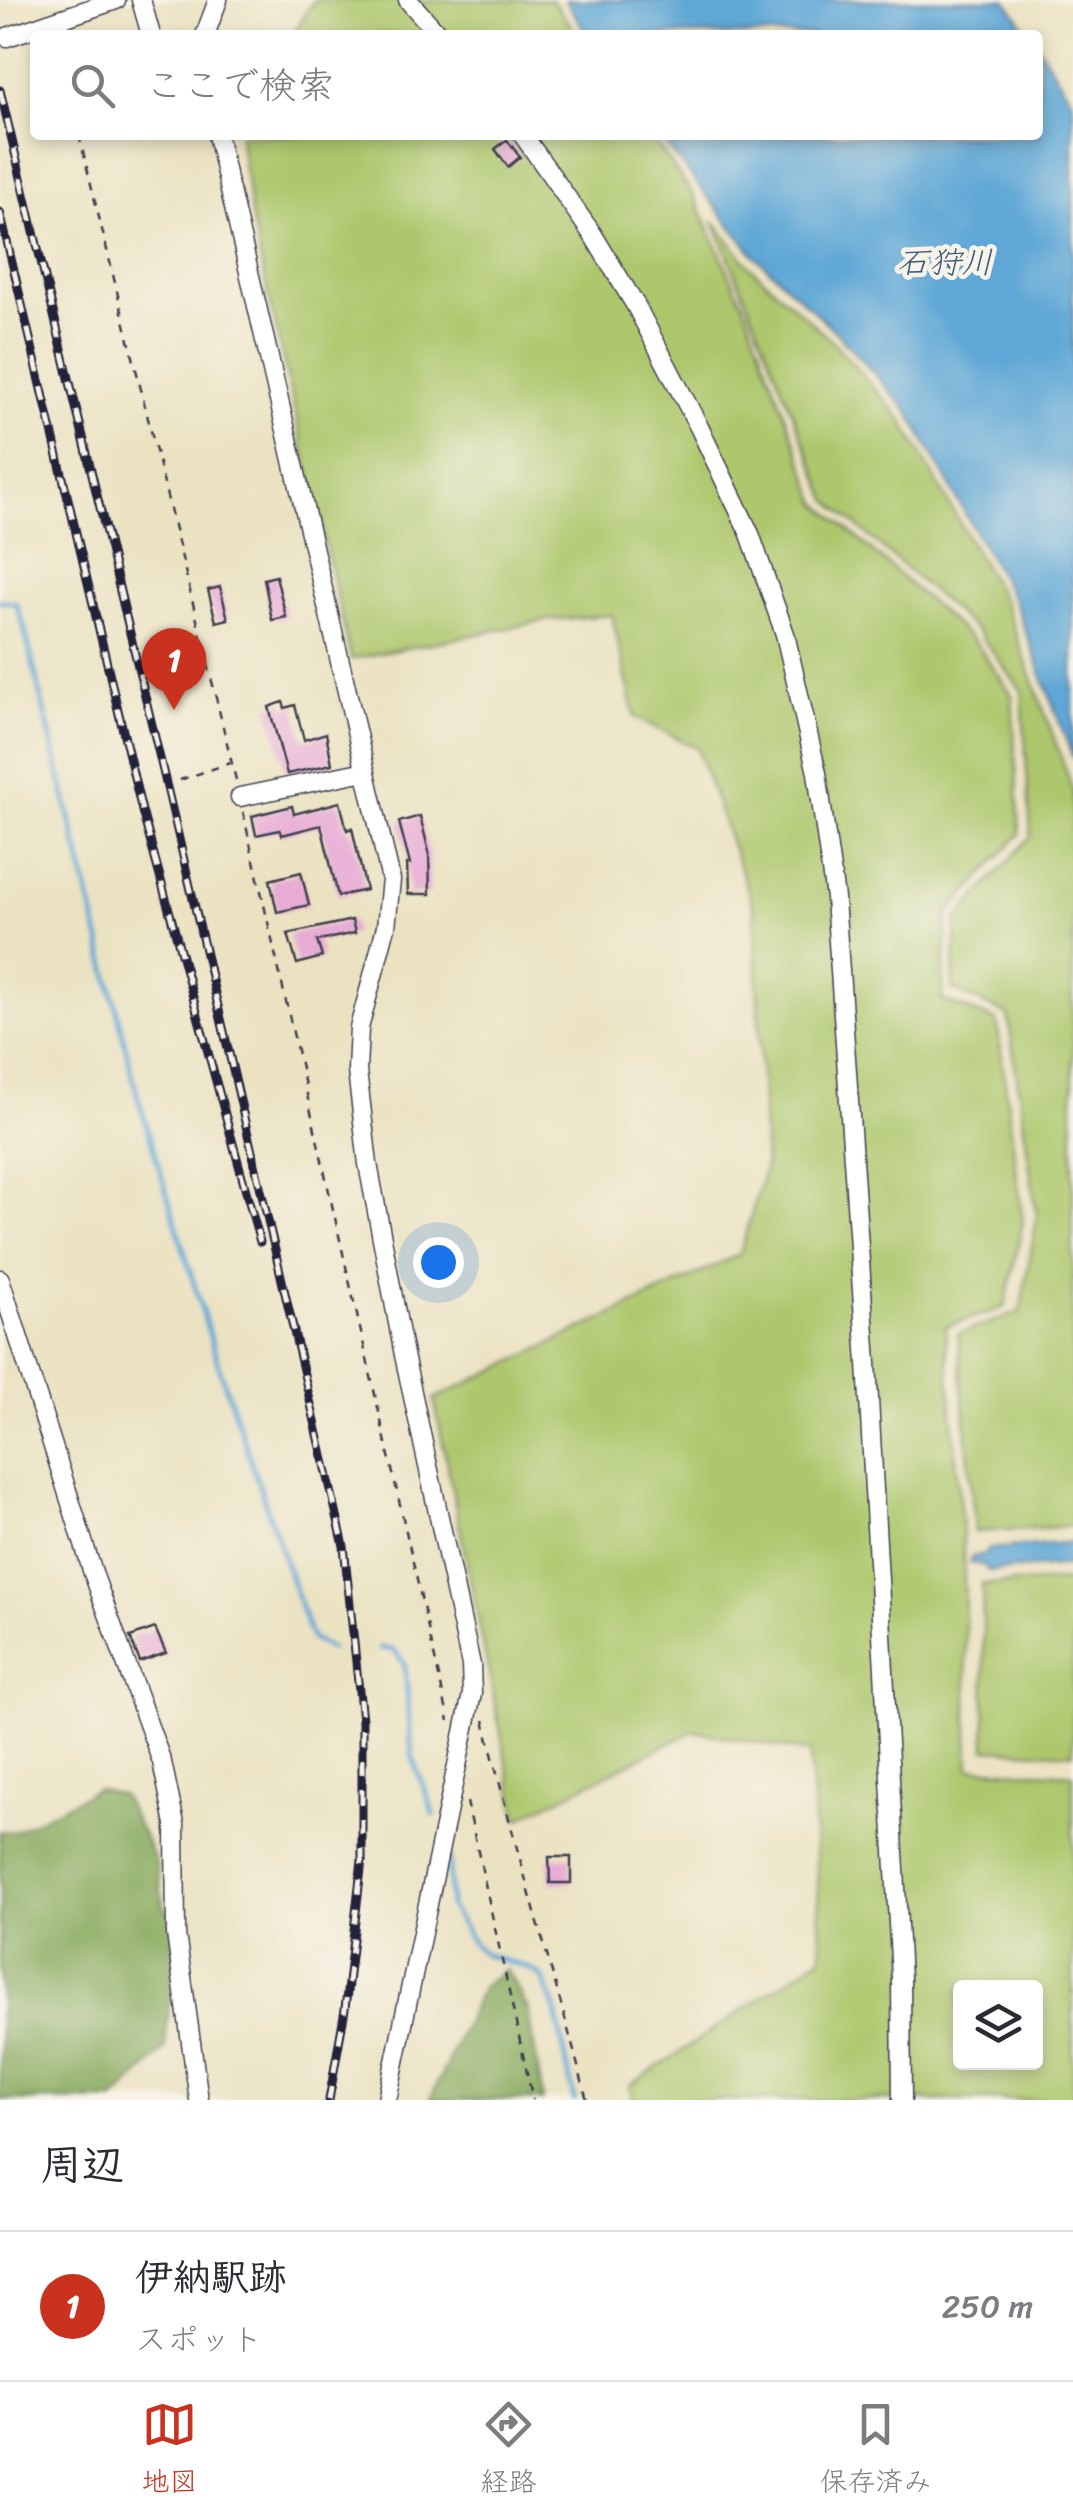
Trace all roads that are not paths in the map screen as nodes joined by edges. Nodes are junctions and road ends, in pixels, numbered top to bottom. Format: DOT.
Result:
graph roads {
  1 [pos="116,0"];
  2 [pos="141,0"];
  3 [pos="218,0"];
  4 [pos="408,0"];
  5 [pos="149,30"];
  6 [pos="207,30"];
  7 [pos="435,30"];
  8 [pos="7,37"];
  9 [pos="217,140"];
  10 [pos="526,140"];
  11 [pos="365,770"];
  12 [pos="240,798"];
  13 [pos="0,1278"];
  14 [pos="199,2100"];
  15 [pos="387,2100"];
  16 [pos="902,2100"];
  1 -- 8 [label="street"];
  2 -- 5 [label="street"];
  3 -- 6 [label="street"];
  4 -- 7 [label="street"];
  9 -- 11 [label="street"];
  10 -- 16 [label="street"];
  11 -- 12 [label="street"];
  11 -- 15 [label="street"];
  13 -- 14 [label="street"];
}
